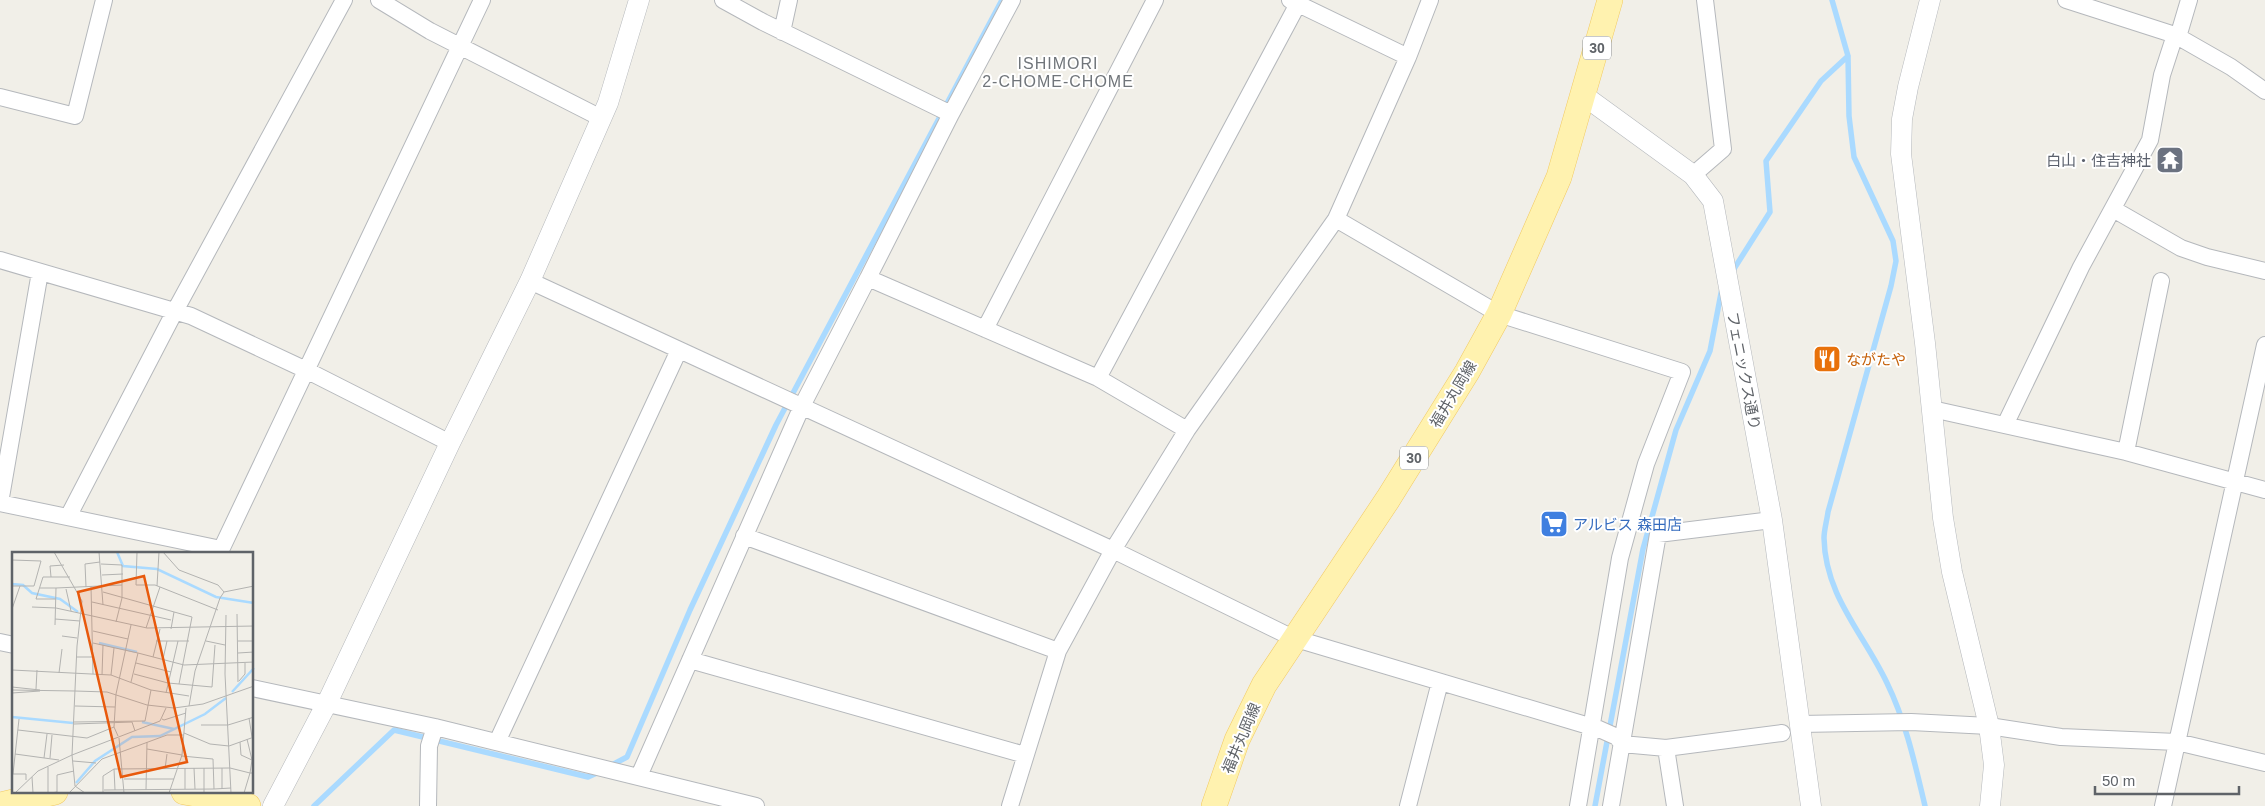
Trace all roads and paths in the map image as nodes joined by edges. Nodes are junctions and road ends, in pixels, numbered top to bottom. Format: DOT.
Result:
graph roads {
  1 [pos="104,0"];
  2 [pos="344,0"];
  3 [pos="380,0"];
  4 [pos="482,0"];
  5 [pos="639,0"];
  6 [pos="723,0"];
  7 [pos="789,0"];
  8 [pos="1155,0"];
  9 [pos="1430,0"];
  10 [pos="1610,0"];
  11 [pos="1705,0"];
  12 [pos="1930,0"];
  13 [pos="2066,0"];
  14 [pos="2188,0"];
  15 [pos="1296,1"];
  16 [pos="1005,2"];
  17 [pos="782,32"];
  18 [pos="2176,36"];
  19 [pos="460,46"];
  20 [pos="1408,57"];
  21 [pos="2265,91"];
  22 [pos="1583,95"];
  23 [pos="0,97"];
  24 [pos="951,114"];
  25 [pos="601,118"];
  26 [pos="1693,175"];
  27 [pos="2113,209"];
  28 [pos="1336,219"];
  29 [pos="0,260"];
  30 [pos="2265,271"];
  31 [pos="40,272"];
  32 [pos="868,278"];
  33 [pos="530,281"];
  34 [pos="2162,281"];
  35 [pos="175,311"];
  36 [pos="1499,314"];
  37 [pos="985,329"];
  38 [pos="2265,345"];
  39 [pos="680,350"];
  40 [pos="306,370"];
  41 [pos="1098,378"];
  42 [pos="802,406"];
  43 [pos="1932,409"];
  44 [pos="2004,425"];
  45 [pos="1187,430"];
  46 [pos="450,443"];
  47 [pos="2126,452"];
  48 [pos="2233,482"];
  49 [pos="2265,490"];
  50 [pos="0,503"];
  51 [pos="68,518"];
  52 [pos="1772,520"];
  53 [pos="744,536"];
  54 [pos="1113,550"];
  55 [pos="220,551"];
  56 [pos="1293,638"];
  57 [pos="1058,651"];
  58 [pos="690,660"];
  59 [pos="1440,682"];
  60 [pos="254,688"];
  61 [pos="327,703"];
  62 [pos="1800,724"];
  63 [pos="1989,726"];
  64 [pos="434,727"];
  65 [pos="1595,728"];
  66 [pos="1782,733"];
  67 [pos="1619,740"];
  68 [pos="497,742"];
  69 [pos="2177,742"];
  70 [pos="1666,748"];
  71 [pos="1025,755"];
  72 [pos="2265,763"];
  73 [pos="639,776"];
  74 [pos="47,794"];
  75 [pos="196,794"];
  76 [pos="0,805"];
  77 [pos="248,806"];
  78 [pos="273,806"];
  79 [pos="428,806"];
  80 [pos="756,806"];
  81 [pos="1010,806"];
  82 [pos="1214,806"];
  83 [pos="1408,806"];
  84 [pos="1578,806"];
  85 [pos="1611,806"];
  86 [pos="1674,806"];
  87 [pos="1811,806"];
  88 [pos="1990,806"];
  89 [pos="2163,806"];
  1 -- 23 [label="street"];
  2 -- 35 [label="street"];
  3 -- 19 [label="street"];
  4 -- 19 [label="street"];
  5 -- 25 [label="street"];
  6 -- 17 [label="street"];
  7 -- 17 [label="street"];
  8 -- 37 [label="street"];
  9 -- 20 [label="street"];
  10 -- 22 [label="main road, 30"];
  11 -- 26 [label="street"];
  12 -- 43 [label="street"];
  13 -- 18 [label="street"];
  14 -- 18 [label="street"];
  15 -- 20 [label="street"];
  15 -- 41 [label="street"];
  16 -- 24 [label="street"];
  17 -- 24 [label="street"];
  18 -- 21 [label="street"];
  18 -- 27 [label="street"];
  19 -- 25 [label="street"];
  19 -- 40 [label="street"];
  20 -- 28 [label="street"];
  22 -- 26 [label="street, フェニックス通り"];
  22 -- 36 [label="main road, 福井丸岡線 / 30"];
  24 -- 32 [label="street"];
  25 -- 33 [label="street"];
  26 -- 52 [label="street, フェニックス通り"];
  27 -- 30 [label="street"];
  27 -- 44 [label="street"];
  28 -- 36 [label="street"];
  28 -- 45 [label="street"];
  29 -- 31 [label="street"];
  31 -- 35 [label="street"];
  31 -- 50 [label="street"];
  32 -- 37 [label="street"];
  32 -- 42 [label="street"];
  33 -- 39 [label="street"];
  33 -- 46 [label="street"];
  34 -- 47 [label="street"];
  35 -- 40 [label="street"];
  35 -- 51 [label="street"];
  36 -- 56 [label="main road, 福井丸岡線 / 30"];
  36 -- 65 [label="street"];
  37 -- 41 [label="street"];
  38 -- 48 [label="street"];
  39 -- 42 [label="street"];
  39 -- 68 [label="street"];
  40 -- 46 [label="street"];
  40 -- 55 [label="street"];
  41 -- 45 [label="street"];
  42 -- 53 [label="street"];
  42 -- 54 [label="street"];
  43 -- 44 [label="street"];
  43 -- 63 [label="street"];
  44 -- 47 [label="street"];
  45 -- 54 [label="street"];
  46 -- 61 [label="street"];
  47 -- 48 [label="street"];
  48 -- 49 [label="street"];
  48 -- 69 [label="street"];
  50 -- 51 [label="street"];
  51 -- 55 [label="street"];
  52 -- 62 [label="street, フェニックス通り"];
  52 -- 67 [label="street"];
  53 -- 57 [label="street"];
  53 -- 58 [label="street"];
  54 -- 56 [label="street"];
  54 -- 57 [label="street"];
  56 -- 59 [label="street"];
  56 -- 82 [label="main road, 福井丸岡線 / 30"];
  57 -- 71 [label="street"];
  58 -- 71 [label="street"];
  58 -- 73 [label="street"];
  59 -- 65 [label="street"];
  59 -- 83 [label="street"];
  60 -- 61 [label="street"];
  61 -- 64 [label="street"];
  61 -- 78 [label="street"];
  62 -- 63 [label="street"];
  62 -- 87 [label="street, フェニックス通り"];
  63 -- 69 [label="street"];
  63 -- 88 [label="street"];
  64 -- 68 [label="street"];
  64 -- 79 [label="street"];
  65 -- 67 [label="street"];
  65 -- 84 [label="street"];
  66 -- 70 [label="street"];
  67 -- 70 [label="street"];
  67 -- 85 [label="street"];
  68 -- 73 [label="street"];
  69 -- 72 [label="street"];
  69 -- 89 [label="street"];
  70 -- 86 [label="street"];
  71 -- 81 [label="street"];
  73 -- 80 [label="street"];
  74 -- 76 [label="main road"];
  75 -- 77 [label="main road"];
}
